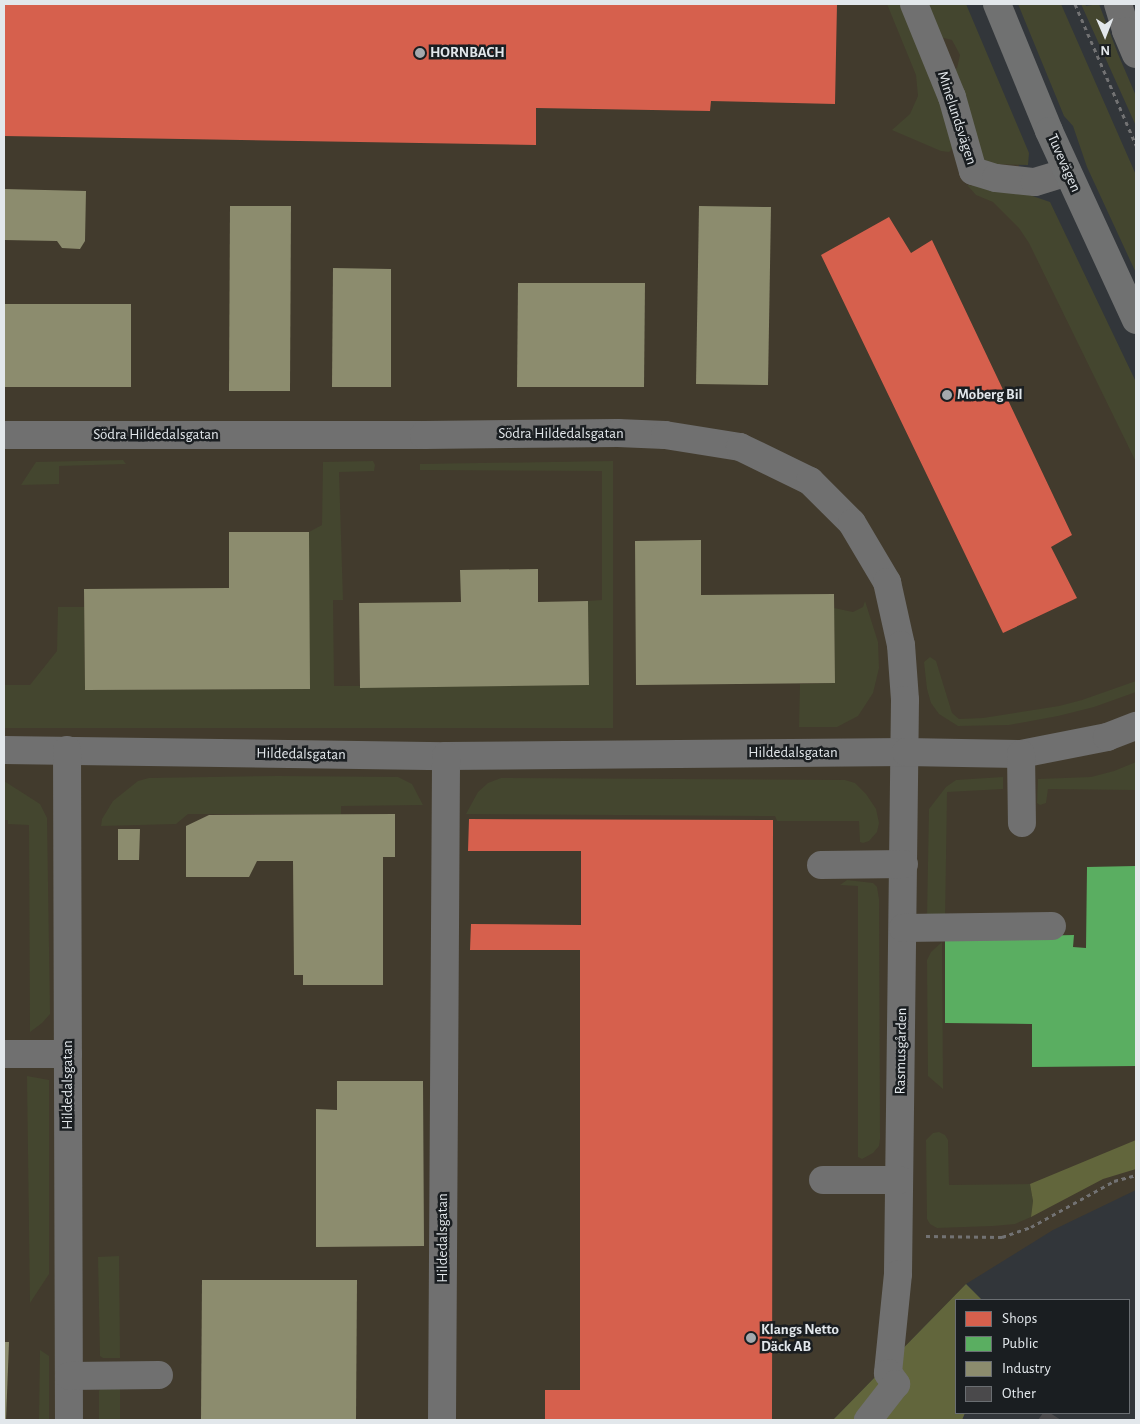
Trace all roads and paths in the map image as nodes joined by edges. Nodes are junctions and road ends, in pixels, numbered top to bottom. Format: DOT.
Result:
graph roads {
  1 [pos="914,4"];
  2 [pos="997,4"];
  3 [pos="1075,4"];
  4 [pos="1118,4"];
  5 [pos="1136,54"];
  6 [pos="1136,145"];
  7 [pos="1068,172"];
  8 [pos="1136,320"];
  9 [pos="4,435"];
  10 [pos="1136,726"];
  11 [pos="4,750"];
  12 [pos="67,750"];
  13 [pos="906,752"];
  14 [pos="1021,754"];
  15 [pos="446,756"];
  16 [pos="1022,822"];
  17 [pos="904,864"];
  18 [pos="821,865"];
  19 [pos="1052,926"];
  20 [pos="903,928"];
  21 [pos="4,1054"];
  22 [pos="68,1054"];
  23 [pos="1136,1174"];
  24 [pos="824,1180"];
  25 [pos="899,1180"];
  26 [pos="898,1235"];
  27 [pos="160,1375"];
  28 [pos="69,1376"];
  29 [pos="69,1420"];
  30 [pos="442,1420"];
  31 [pos="868,1420"];
  1 -- 7 [label="street, Minelundsvägen"];
  2 -- 7 [label="main road, Tuvevägen"];
  3 -- 6 [label="path"];
  4 -- 5 [label="street"];
  7 -- 8 [label="main road, Tuvevägen"];
  9 -- 13 [label="street, Södra Hildedalsgatan"];
  10 -- 14 [label="street, Hildedalsgatan"];
  11 -- 12 [label="street, Hildedalsgatan"];
  12 -- 15 [label="street, Hildedalsgatan"];
  12 -- 22 [label="street, Hildedalsgatan"];
  13 -- 14 [label="street, Hildedalsgatan"];
  13 -- 15 [label="street, Hildedalsgatan"];
  13 -- 17 [label="street, Rasmusgården"];
  14 -- 16 [label="street"];
  15 -- 30 [label="street, Hildedalsgatan"];
  17 -- 18 [label="street"];
  17 -- 20 [label="street, Rasmusgården"];
  19 -- 20 [label="street"];
  20 -- 25 [label="street, Rasmusgården"];
  21 -- 22 [label="street"];
  22 -- 28 [label="street, Hildedalsgatan"];
  23 -- 26 [label="path"];
  24 -- 25 [label="street"];
  25 -- 26 [label="street, Rasmusgården"];
  26 -- 31 [label="street, Rasmusgården"];
  27 -- 28 [label="street"];
  28 -- 29 [label="street, Hildedalsgatan"];
}
